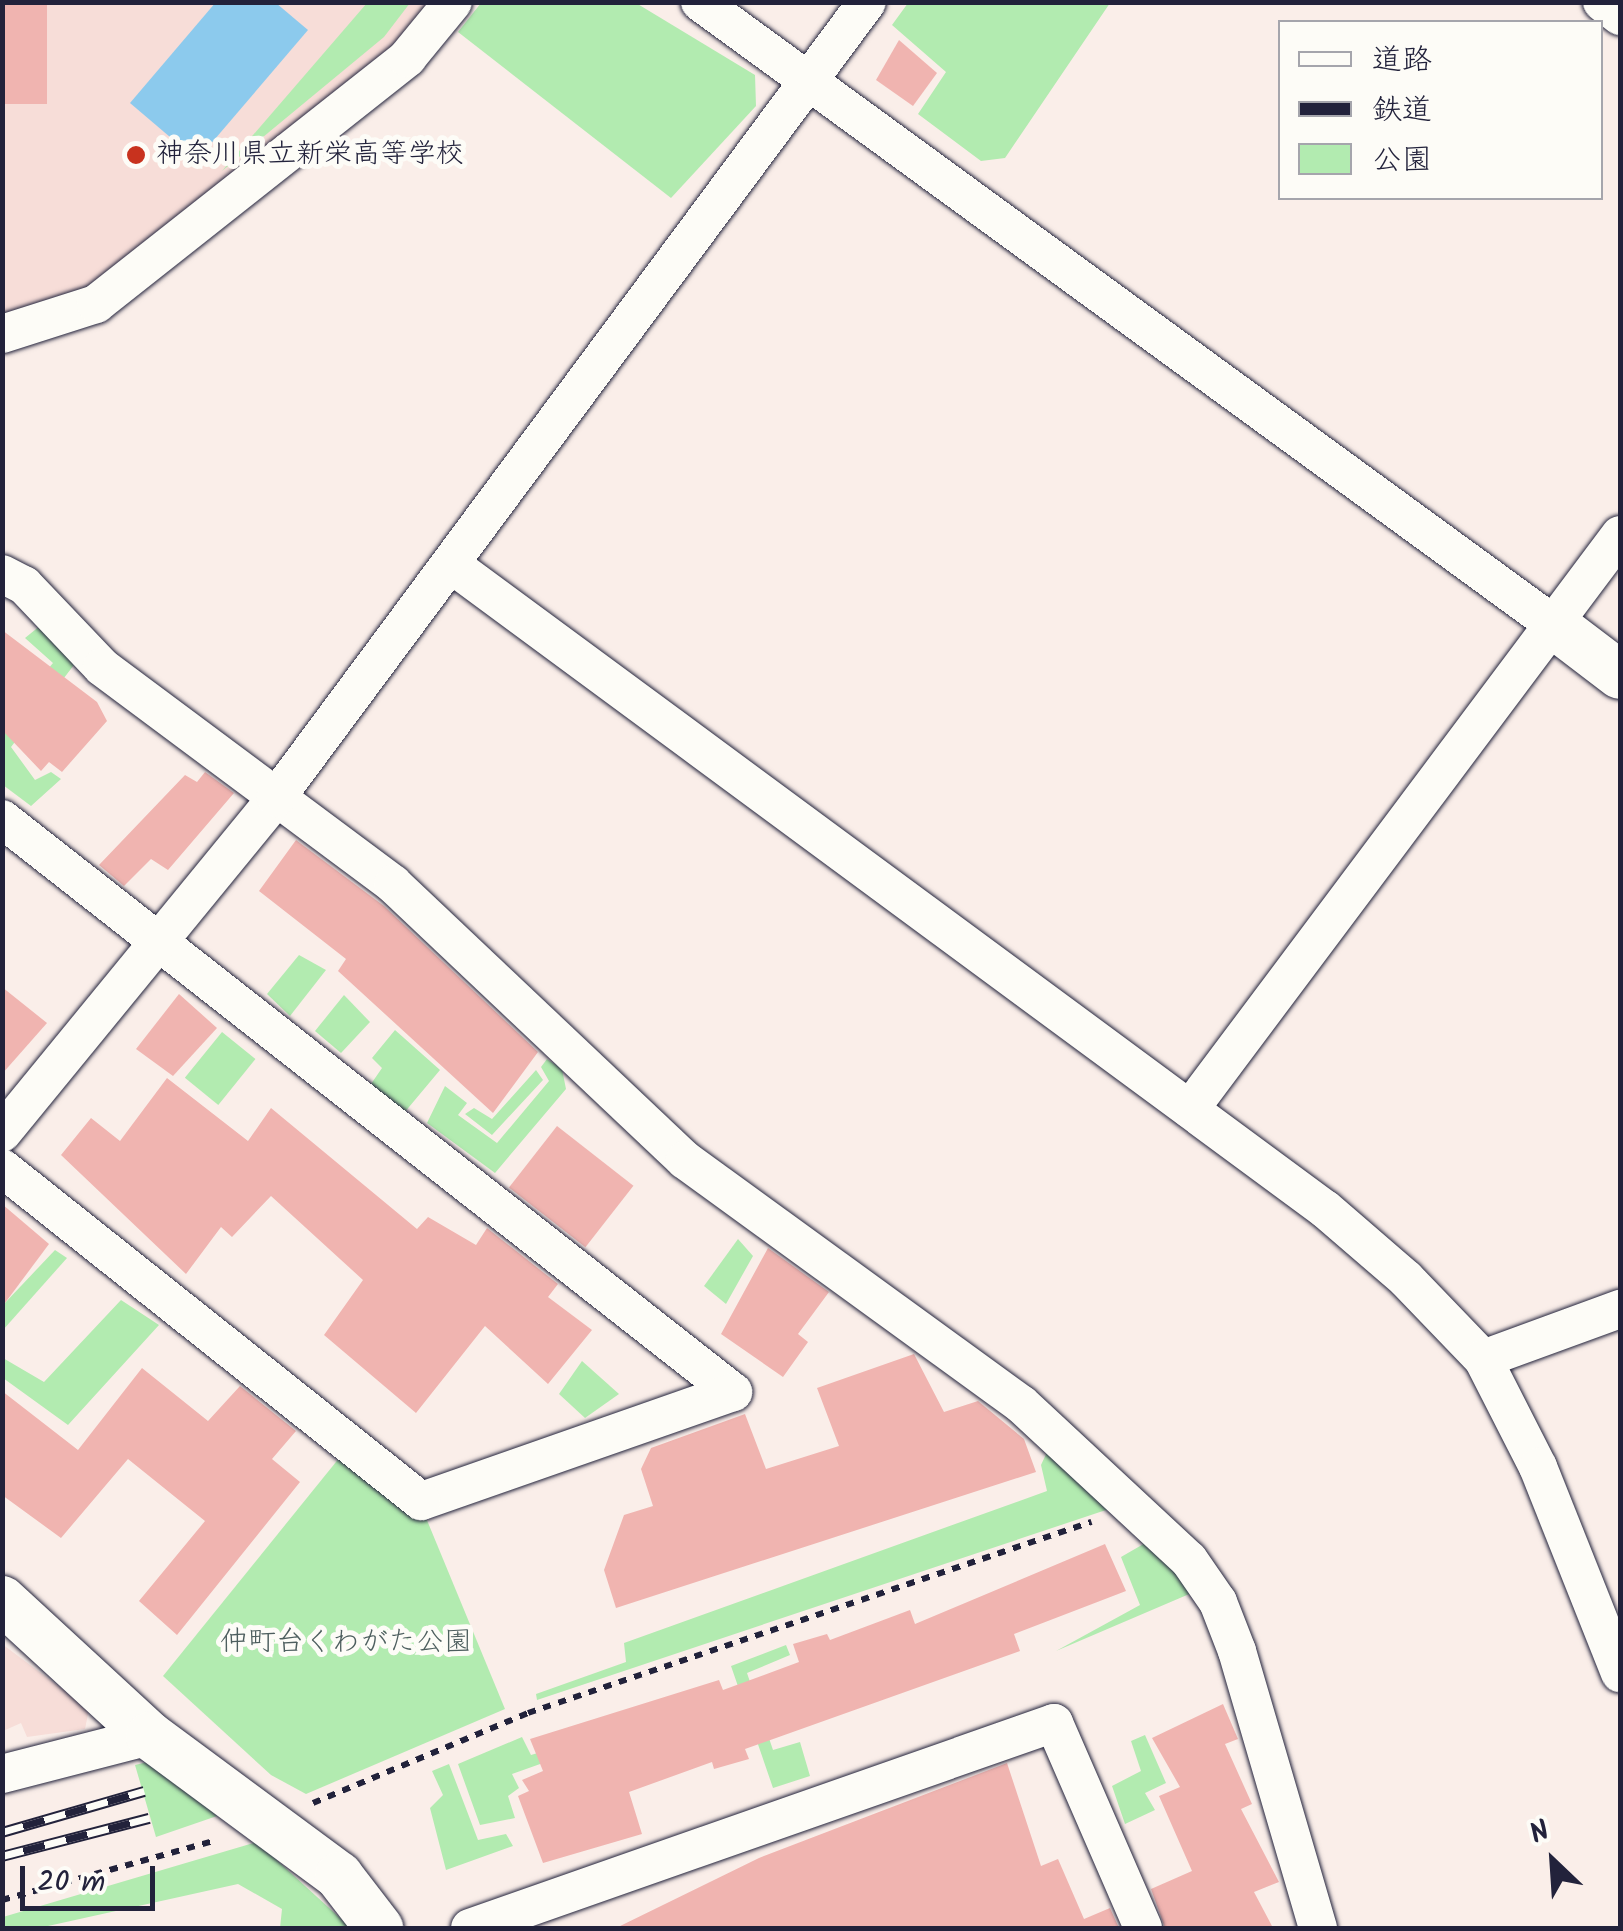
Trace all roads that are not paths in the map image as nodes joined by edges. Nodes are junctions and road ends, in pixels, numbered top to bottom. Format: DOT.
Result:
graph roads {
  1 [pos="453,2"];
  2 [pos="700,2"];
  3 [pos="867,2"];
  4 [pos="1602,2"];
  5 [pos="1620,16"];
  6 [pos="810,80"];
  7 [pos="2,334"];
  8 [pos="1620,535"];
  9 [pos="452,565"];
  10 [pos="2,574"];
  11 [pos="1553,624"];
  12 [pos="1620,676"];
  13 [pos="276,798"];
  14 [pos="2,819"];
  15 [pos="160,944"];
  16 [pos="1190,1110"];
  17 [pos="2,1133"];
  18 [pos="2,1168"];
  19 [pos="1620,1309"];
  20 [pos="1483,1359"];
  21 [pos="2,1600"];
  22 [pos="1620,1674"];
  23 [pos="150,1736"];
  24 [pos="2,1774"];
  25 [pos="379,1928"];
  26 [pos="470,1928"];
  27 [pos="1143,1928"];
  28 [pos="1318,1928"];
  1 -- 7 [label="street"];
  2 -- 6 [label="street"];
  3 -- 6 [label="street"];
  4 -- 5 [label="street"];
  6 -- 9 [label="street"];
  6 -- 11 [label="street"];
  8 -- 11 [label="street"];
  9 -- 13 [label="street"];
  9 -- 16 [label="street"];
  10 -- 13 [label="street"];
  11 -- 12 [label="street"];
  11 -- 16 [label="street"];
  13 -- 15 [label="street"];
  13 -- 28 [label="street"];
  14 -- 15 [label="street"];
  15 -- 17 [label="street"];
  15 -- 18 [label="street"];
  16 -- 20 [label="street"];
  19 -- 20 [label="street"];
  20 -- 22 [label="street"];
  21 -- 23 [label="street"];
  23 -- 24 [label="street"];
  23 -- 25 [label="street"];
  26 -- 27 [label="street"];
}
